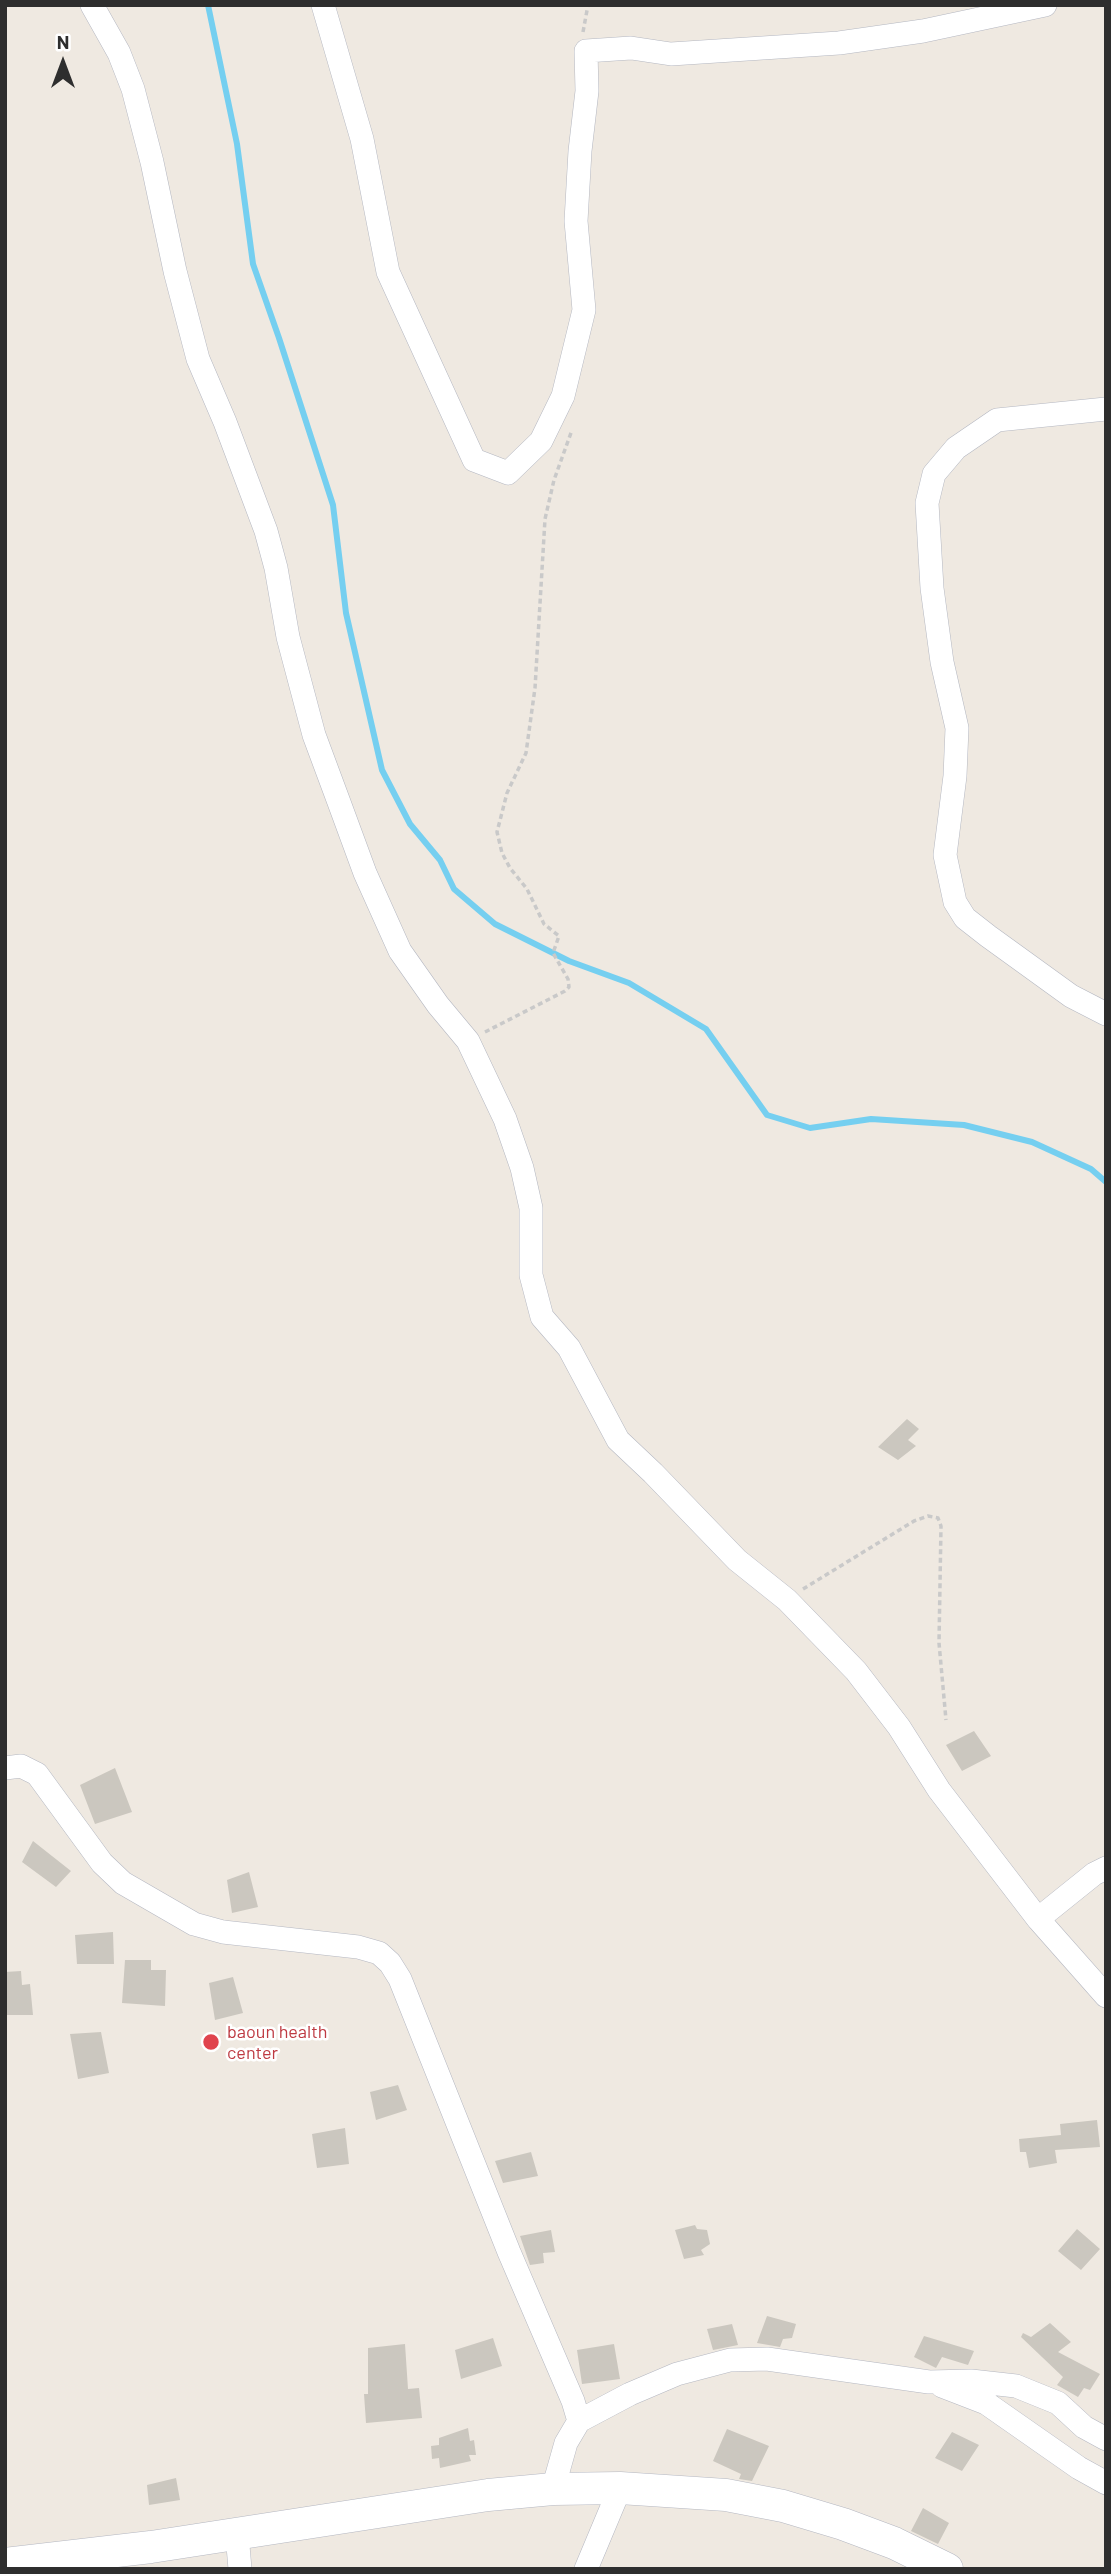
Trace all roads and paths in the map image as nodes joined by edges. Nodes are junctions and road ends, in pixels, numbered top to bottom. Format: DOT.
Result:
graph roads {
  1 [pos="92,5"];
  2 [pos="323,5"];
  3 [pos="588,5"];
  4 [pos="1045,5"];
  5 [pos="586,51"];
  6 [pos="1106,409"];
  7 [pos="573,426"];
  8 [pos="1106,1014"];
  9 [pos="468,1041"];
  10 [pos="787,1600"];
  11 [pos="946,1720"];
  12 [pos="5,1768"];
  13 [pos="1106,1868"];
  14 [pos="1038,1919"];
  15 [pos="1106,1996"];
  16 [pos="929,2382"];
  17 [pos="579,2421"];
  18 [pos="1106,2439"];
  19 [pos="1106,2483"];
  20 [pos="553,2488"];
  21 [pos="620,2488"];
  22 [pos="237,2533"];
  23 [pos="5,2564"];
  24 [pos="240,2569"];
  25 [pos="586,2569"];
  26 [pos="947,2569"];
  1 -- 9 [label="street"];
  2 -- 5 [label="street"];
  3 -- 5 [label="path"];
  4 -- 5 [label="street"];
  6 -- 8 [label="street"];
  7 -- 9 [label="path"];
  9 -- 10 [label="street"];
  10 -- 11 [label="path"];
  10 -- 14 [label="street"];
  12 -- 17 [label="street"];
  13 -- 14 [label="street"];
  14 -- 15 [label="street"];
  16 -- 17 [label="street"];
  16 -- 18 [label="street"];
  16 -- 19 [label="street"];
  17 -- 20 [label="street"];
  20 -- 21 [label="street"];
  20 -- 22 [label="street"];
  21 -- 25 [label="street"];
  21 -- 26 [label="street"];
  22 -- 23 [label="street"];
  22 -- 24 [label="street"];
}
